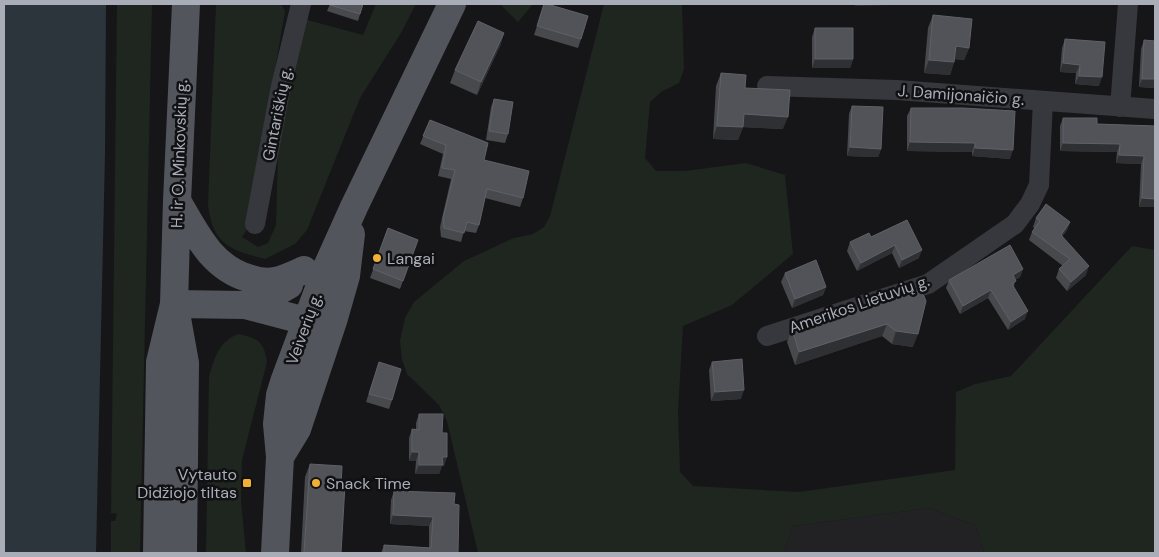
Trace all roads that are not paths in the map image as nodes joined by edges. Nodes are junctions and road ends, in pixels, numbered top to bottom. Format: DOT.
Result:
graph roads {
  1 [pos="186,4"];
  2 [pos="301,4"];
  3 [pos="452,4"];
  4 [pos="1128,4"];
  5 [pos="767,86"];
  6 [pos="1043,100"];
  7 [pos="1120,107"];
  8 [pos="1155,109"];
  9 [pos="177,201"];
  10 [pos="354,208"];
  11 [pos="255,224"];
  12 [pos="304,270"];
  13 [pos="346,276"];
  14 [pos="174,304"];
  15 [pos="245,305"];
  16 [pos="306,321"];
  17 [pos="767,336"];
  18 [pos="280,457"];
  19 [pos="158,553"];
  20 [pos="182,553"];
  21 [pos="274,553"];
  1 -- 9 [label="main road, H. ir O. Minkovskių g."];
  2 -- 11 [label="street, Gintariškių g."];
  3 -- 10 [label="main road, Veiverių g."];
  4 -- 7 [label="street"];
  5 -- 6 [label="street, J. Damijonaičio g."];
  6 -- 7 [label="street, J. Damijonaičio g."];
  6 -- 17 [label="street, Amerikos Lietuvių g."];
  7 -- 8 [label="street, J. Damijonaičio g."];
  9 -- 12 [label="main road"];
  9 -- 14 [label="main road, H. ir O. Minkovskių g."];
  10 -- 12 [label="main road"];
  10 -- 13 [label="main road, Veiverių g."];
  10 -- 16 [label="main road, Veiverių g."];
  12 -- 15 [label="main road"];
  13 -- 16 [label="main road"];
  13 -- 18 [label="main road, Veiverių g."];
  14 -- 15 [label="main road"];
  14 -- 19 [label="main road, H. ir O. Minkovskių g."];
  14 -- 20 [label="main road, H. ir O. Minkovskių g."];
  15 -- 16 [label="main road"];
  16 -- 18 [label="main road, Veiverių g."];
  18 -- 21 [label="main road, Veiverių g."];
}
